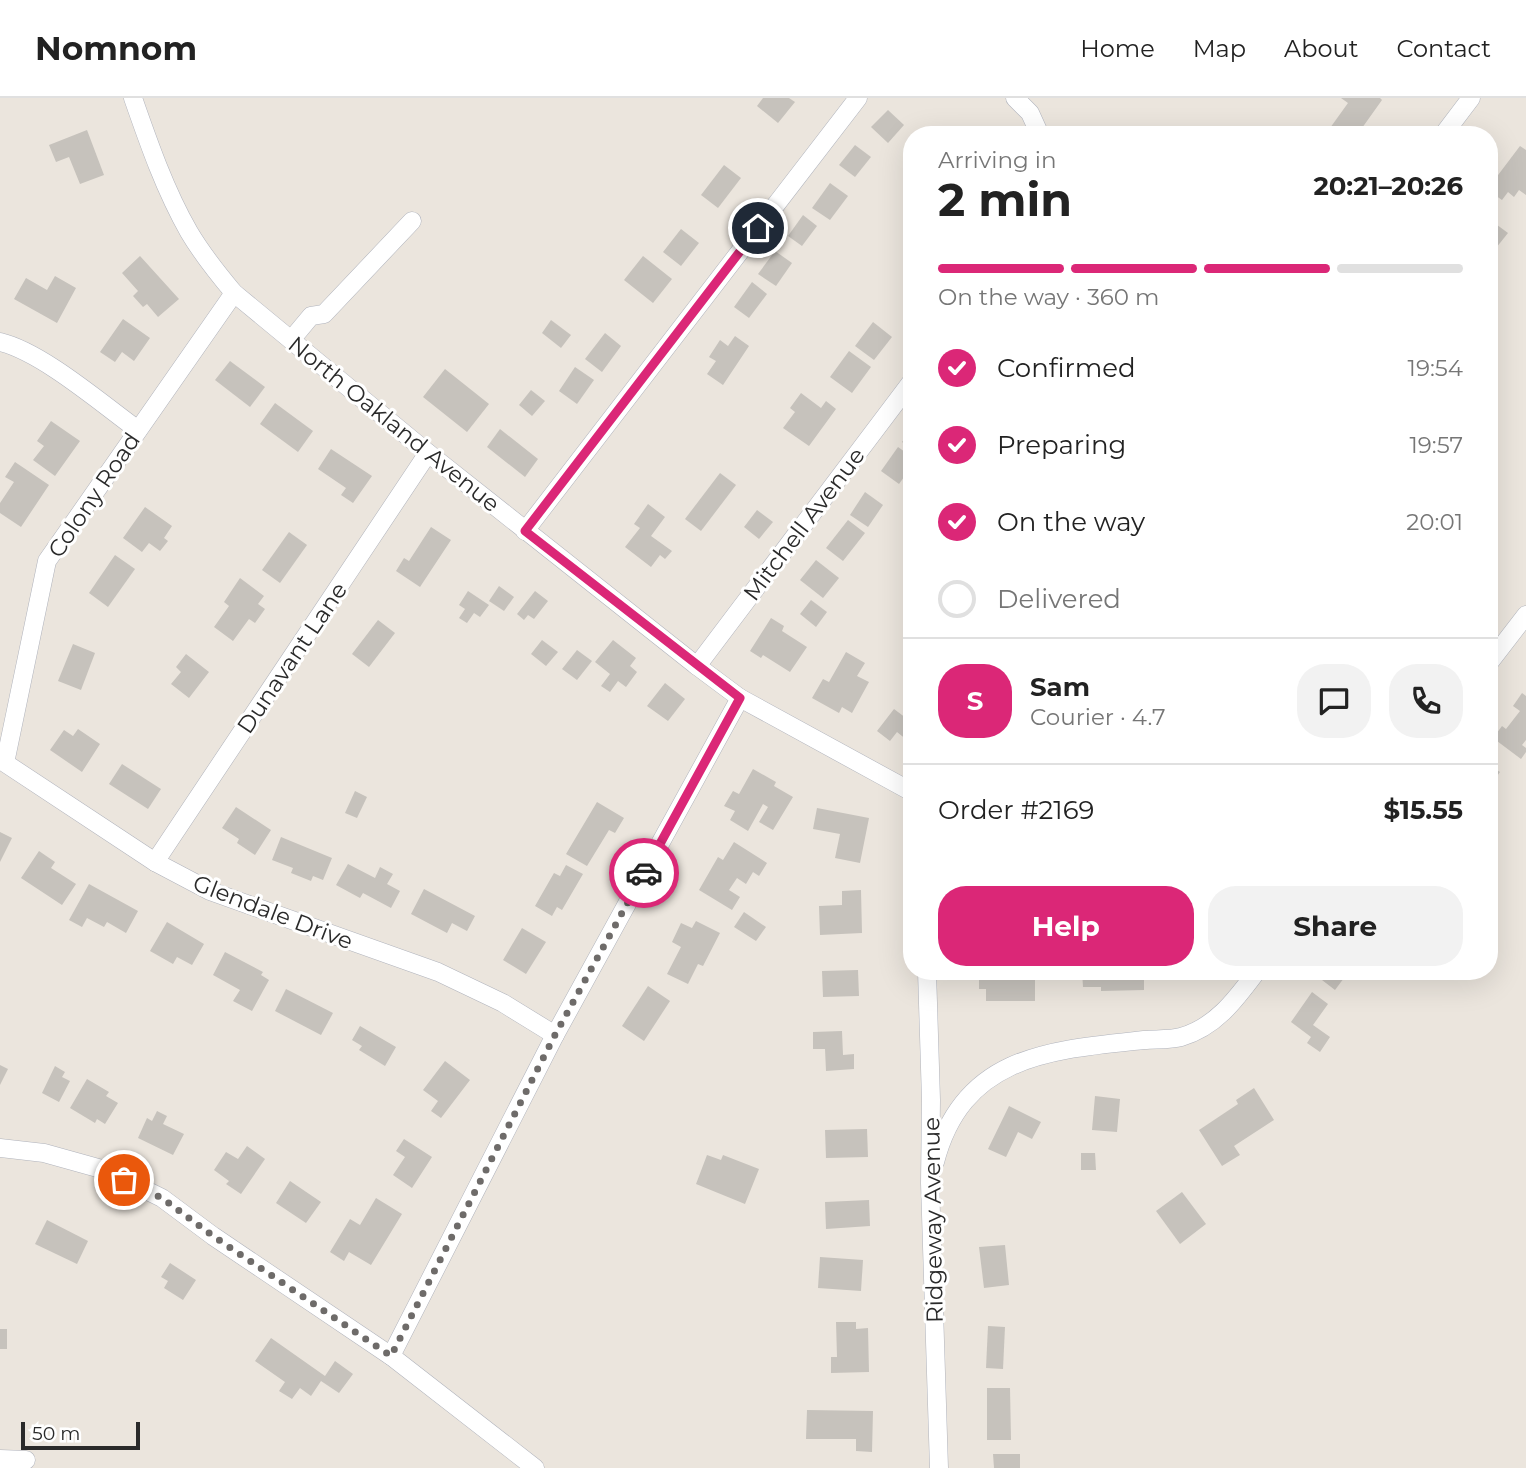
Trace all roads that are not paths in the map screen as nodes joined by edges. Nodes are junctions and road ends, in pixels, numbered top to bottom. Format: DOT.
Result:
graph roads {
  1 [pos="134,98"];
  2 [pos="858,98"];
  3 [pos="1471,98"];
  4 [pos="1016,99"];
  5 [pos="1036,126"];
  6 [pos="1450,126"];
  7 [pos="412,220"];
  8 [pos="234,293"];
  9 [pos="291,340"];
  10 [pos="0,342"];
  11 [pos="903,393"];
  12 [pos="138,430"];
  13 [pos="428,453"];
  14 [pos="525,531"];
  15 [pos="1526,615"];
  16 [pos="1498,651"];
  17 [pos="697,666"];
  18 [pos="740,698"];
  19 [pos="5,764"];
  20 [pos="903,787"];
  21 [pos="155,862"];
  22 [pos="927,980"];
  23 [pos="1250,980"];
  24 [pos="555,1035"];
  25 [pos="0,1148"];
  26 [pos="930,1183"];
  27 [pos="391,1356"];
  28 [pos="0,1459"];
  29 [pos="26,1460"];
  30 [pos="535,1468"];
  31 [pos="939,1468"];
  1 -- 8 [label="street, North Oakland Avenue"];
  2 -- 14 [label="street"];
  3 -- 6 [label="street"];
  4 -- 5 [label="street"];
  7 -- 9 [label="street"];
  8 -- 9 [label="street, North Oakland Avenue"];
  8 -- 12 [label="street, Colony Road"];
  9 -- 13 [label="street, North Oakland Avenue"];
  10 -- 12 [label="street"];
  11 -- 17 [label="street, Mitchell Avenue"];
  12 -- 19 [label="street, Colony Road"];
  13 -- 14 [label="street, North Oakland Avenue"];
  13 -- 21 [label="street, Dunavant Lane"];
  14 -- 17 [label="street, North Oakland Avenue"];
  15 -- 16 [label="street"];
  17 -- 18 [label="street, North Oakland Avenue"];
  18 -- 20 [label="street, North Oakland Avenue"];
  18 -- 24 [label="street"];
  19 -- 21 [label="street, Glendale Drive"];
  21 -- 24 [label="street, Glendale Drive"];
  22 -- 26 [label="street, Ridgeway Avenue"];
  23 -- 26 [label="street"];
  24 -- 27 [label="street"];
  25 -- 27 [label="street"];
  26 -- 31 [label="street, Ridgeway Avenue"];
  27 -- 30 [label="street"];
  28 -- 29 [label="street"];
}
